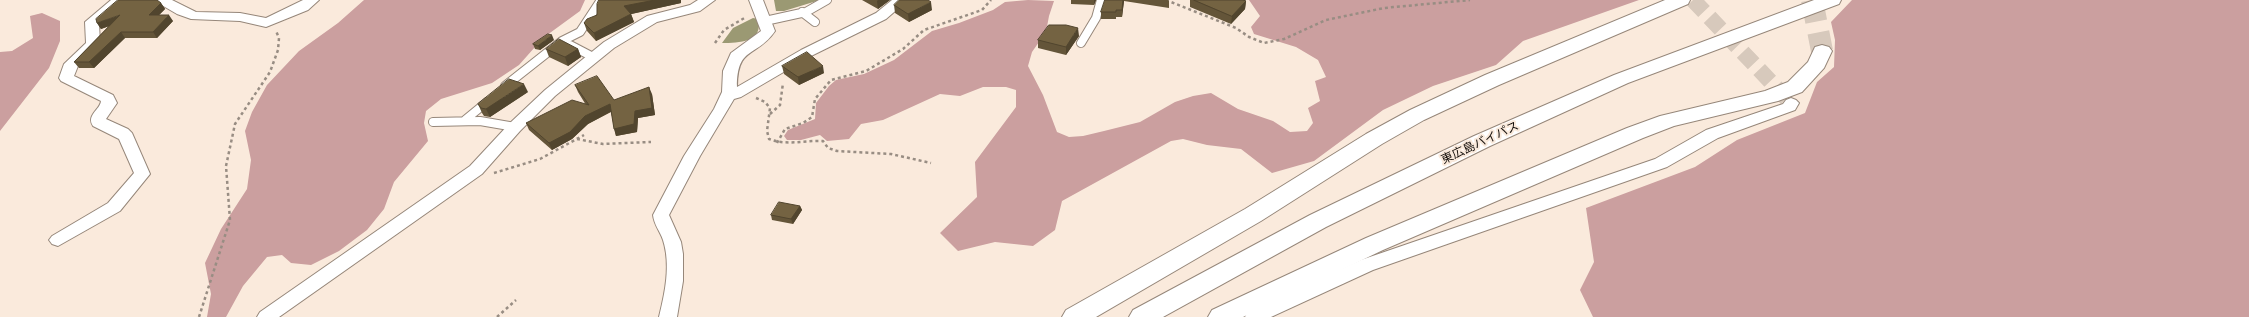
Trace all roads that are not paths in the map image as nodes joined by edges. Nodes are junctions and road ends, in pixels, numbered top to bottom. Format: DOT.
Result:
graph roads {
  1 [pos="120,0"];
  2 [pos="160,0"];
  3 [pos="312,0"];
  4 [pos="601,0"];
  5 [pos="708,0"];
  6 [pos="827,0"];
  7 [pos="901,0"];
  8 [pos="1101,0"];
  9 [pos="1681,0"];
  10 [pos="1832,0"];
  11 [pos="761,11"];
  12 [pos="802,12"];
  13 [pos="815,22"];
  14 [pos="562,41"];
  15 [pos="1081,43"];
  16 [pos="1822,51"];
  17 [pos="593,57"];
  18 [pos="732,95"];
  19 [pos="1791,103"];
  20 [pos="465,120"];
  21 [pos="433,122"];
  22 [pos="515,127"];
  23 [pos="58,240"];
  24 [pos="266,317"];
  25 [pos="668,317"];
  26 [pos="1075,317"];
  27 [pos="1142,317"];
  28 [pos="1221,317"];
  29 [pos="1254,317"];
  1 -- 23 [label="street"];
  2 -- 3 [label="street"];
  4 -- 14 [label="lane"];
  5 -- 17 [label="street"];
  6 -- 12 [label="lane"];
  7 -- 18 [label="street"];
  8 -- 15 [label="lane"];
  9 -- 26 [label="highway"];
  10 -- 27 [label="highway, 東広島バイパス"];
  11 -- 12 [label="lane"];
  11 -- 18 [label="street"];
  12 -- 13 [label="lane"];
  14 -- 17 [label="lane"];
  14 -- 20 [label="lane"];
  16 -- 28 [label="highway"];
  17 -- 22 [label="street"];
  18 -- 25 [label="street"];
  19 -- 29 [label="street"];
  20 -- 21 [label="lane"];
  20 -- 22 [label="lane"];
  22 -- 24 [label="street"];
}
